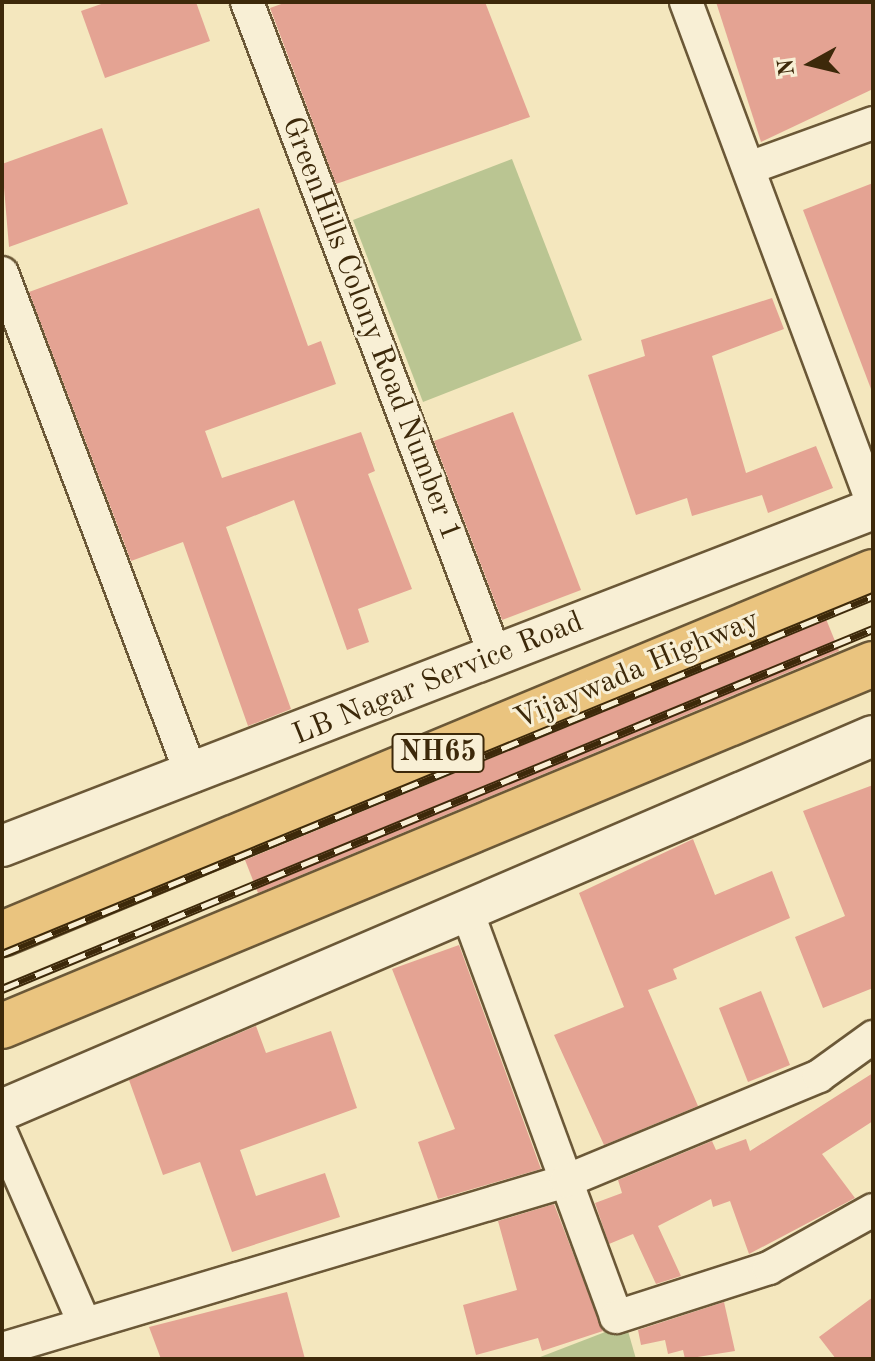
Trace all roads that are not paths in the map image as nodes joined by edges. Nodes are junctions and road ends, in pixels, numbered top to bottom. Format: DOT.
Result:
graph roads {
  1 [pos="686,2"];
  2 [pos="249,3"];
  3 [pos="873,123"];
  4 [pos="749,168"];
  5 [pos="2,273"];
  6 [pos="873,507"];
  7 [pos="873,572"];
  8 [pos="495,655"];
  9 [pos="873,664"];
  10 [pos="873,736"];
  11 [pos="192,776"];
  12 [pos="2,846"];
  13 [pos="467,911"];
  14 [pos="2,934"];
  15 [pos="2,1026"];
  16 [pos="873,1037"];
  17 [pos="2,1110"];
  18 [pos="2,1135"];
  19 [pos="566,1181"];
  20 [pos="873,1210"];
  21 [pos="83,1320"];
  22 [pos="2,1349"];
  1 -- 4 [label="street"];
  2 -- 8 [label="street, GreenHills Colony Road Number 1"];
  3 -- 4 [label="street"];
  4 -- 6 [label="street"];
  5 -- 11 [label="street"];
  6 -- 8 [label="street, LB Nagar Service Road"];
  7 -- 14 [label="highway, Vijaywada Highway / NH65"];
  8 -- 11 [label="street, LB Nagar Service Road"];
  9 -- 15 [label="highway, NH65"];
  10 -- 13 [label="street"];
  11 -- 12 [label="street, LB Nagar Service Road"];
  13 -- 17 [label="street"];
  13 -- 19 [label="street"];
  16 -- 19 [label="street"];
  18 -- 21 [label="street"];
  19 -- 20 [label="street"];
  19 -- 21 [label="street"];
  21 -- 22 [label="street"];
}
